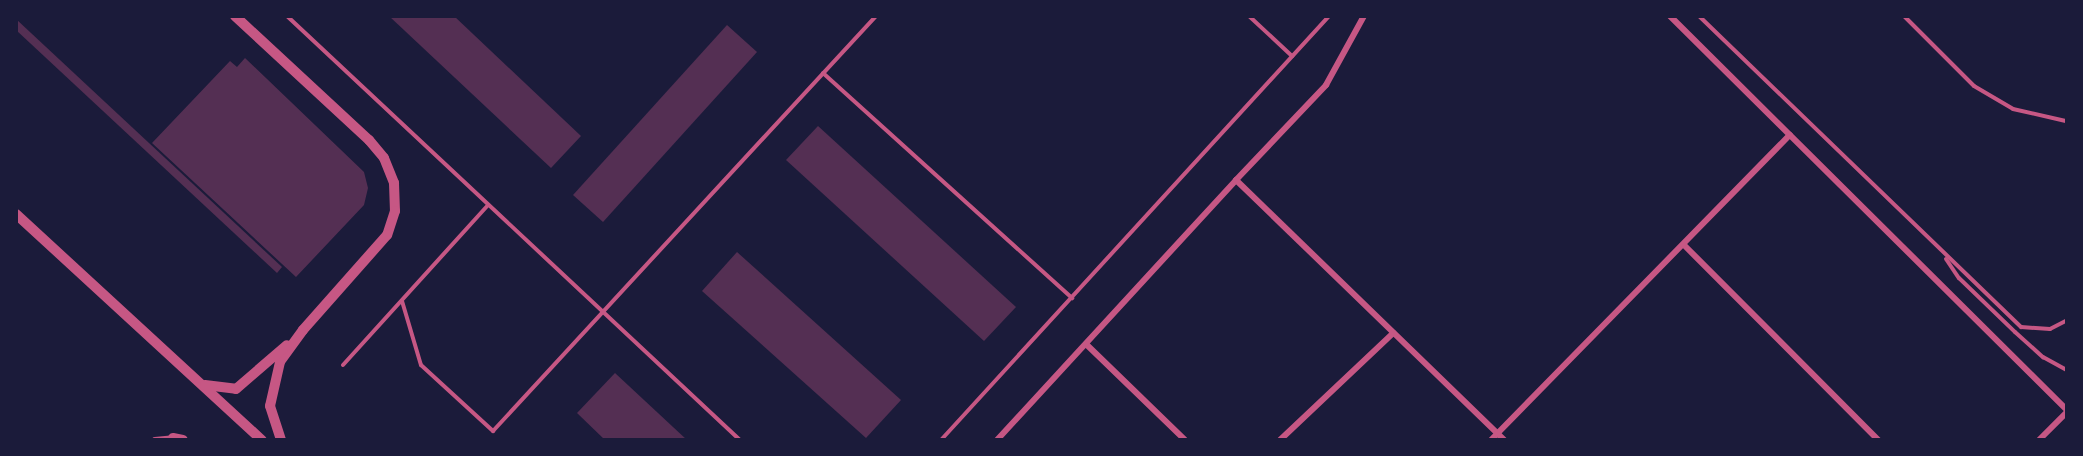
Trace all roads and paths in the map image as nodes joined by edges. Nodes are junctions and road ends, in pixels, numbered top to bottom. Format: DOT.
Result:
graph roads {
  1 [pos="235,16"];
  2 [pos="287,16"];
  3 [pos="876,16"];
  4 [pos="1249,16"];
  5 [pos="1329,16"];
  6 [pos="1364,16"];
  7 [pos="1670,16"];
  8 [pos="1699,16"];
  9 [pos="1904,16"];
  10 [pos="1293,57"];
  11 [pos="823,73"];
  12 [pos="2067,121"];
  13 [pos="1790,135"];
  14 [pos="1236,180"];
  15 [pos="488,205"];
  16 [pos="16,214"];
  17 [pos="1684,245"];
  18 [pos="1944,255"];
  19 [pos="1072,298"];
  20 [pos="402,301"];
  21 [pos="603,311"];
  22 [pos="2067,321"];
  23 [pos="303,330"];
  24 [pos="1394,333"];
  25 [pos="1087,345"];
  26 [pos="343,365"];
  27 [pos="2067,370"];
  28 [pos="204,385"];
  29 [pos="2067,411"];
  30 [pos="1497,434"];
  31 [pos="178,439"];
  32 [pos="155,440"];
  33 [pos="262,440"];
  34 [pos="280,440"];
  35 [pos="740,440"];
  36 [pos="940,440"];
  37 [pos="997,440"];
  38 [pos="1185,440"];
  39 [pos="1280,440"];
  40 [pos="1491,440"];
  41 [pos="1504,440"];
  42 [pos="1878,440"];
  43 [pos="2039,440"];
  1 -- 23 [label="street"];
  2 -- 15 [label="lane"];
  3 -- 11 [label="lane"];
  4 -- 10 [label="lane"];
  5 -- 10 [label="lane"];
  6 -- 14 [label="street"];
  7 -- 13 [label="street"];
  8 -- 18 [label="lane"];
  9 -- 12 [label="lane"];
  10 -- 19 [label="lane"];
  11 -- 19 [label="lane"];
  11 -- 21 [label="lane"];
  13 -- 17 [label="street"];
  13 -- 29 [label="street"];
  14 -- 24 [label="street"];
  14 -- 25 [label="street"];
  15 -- 20 [label="lane"];
  15 -- 21 [label="lane"];
  16 -- 28 [label="street"];
  17 -- 30 [label="street"];
  17 -- 42 [label="street"];
  18 -- 22 [label="lane"];
  18 -- 27 [label="lane"];
  19 -- 36 [label="lane"];
  20 -- 21 [label="lane"];
  20 -- 26 [label="lane"];
  21 -- 35 [label="lane"];
  23 -- 28 [label="street"];
  23 -- 34 [label="street"];
  24 -- 30 [label="street"];
  24 -- 39 [label="street"];
  25 -- 37 [label="street"];
  25 -- 38 [label="street"];
  28 -- 33 [label="street"];
  29 -- 43 [label="street"];
  30 -- 40 [label="street"];
  30 -- 41 [label="street"];
  31 -- 32 [label="street"];
}
